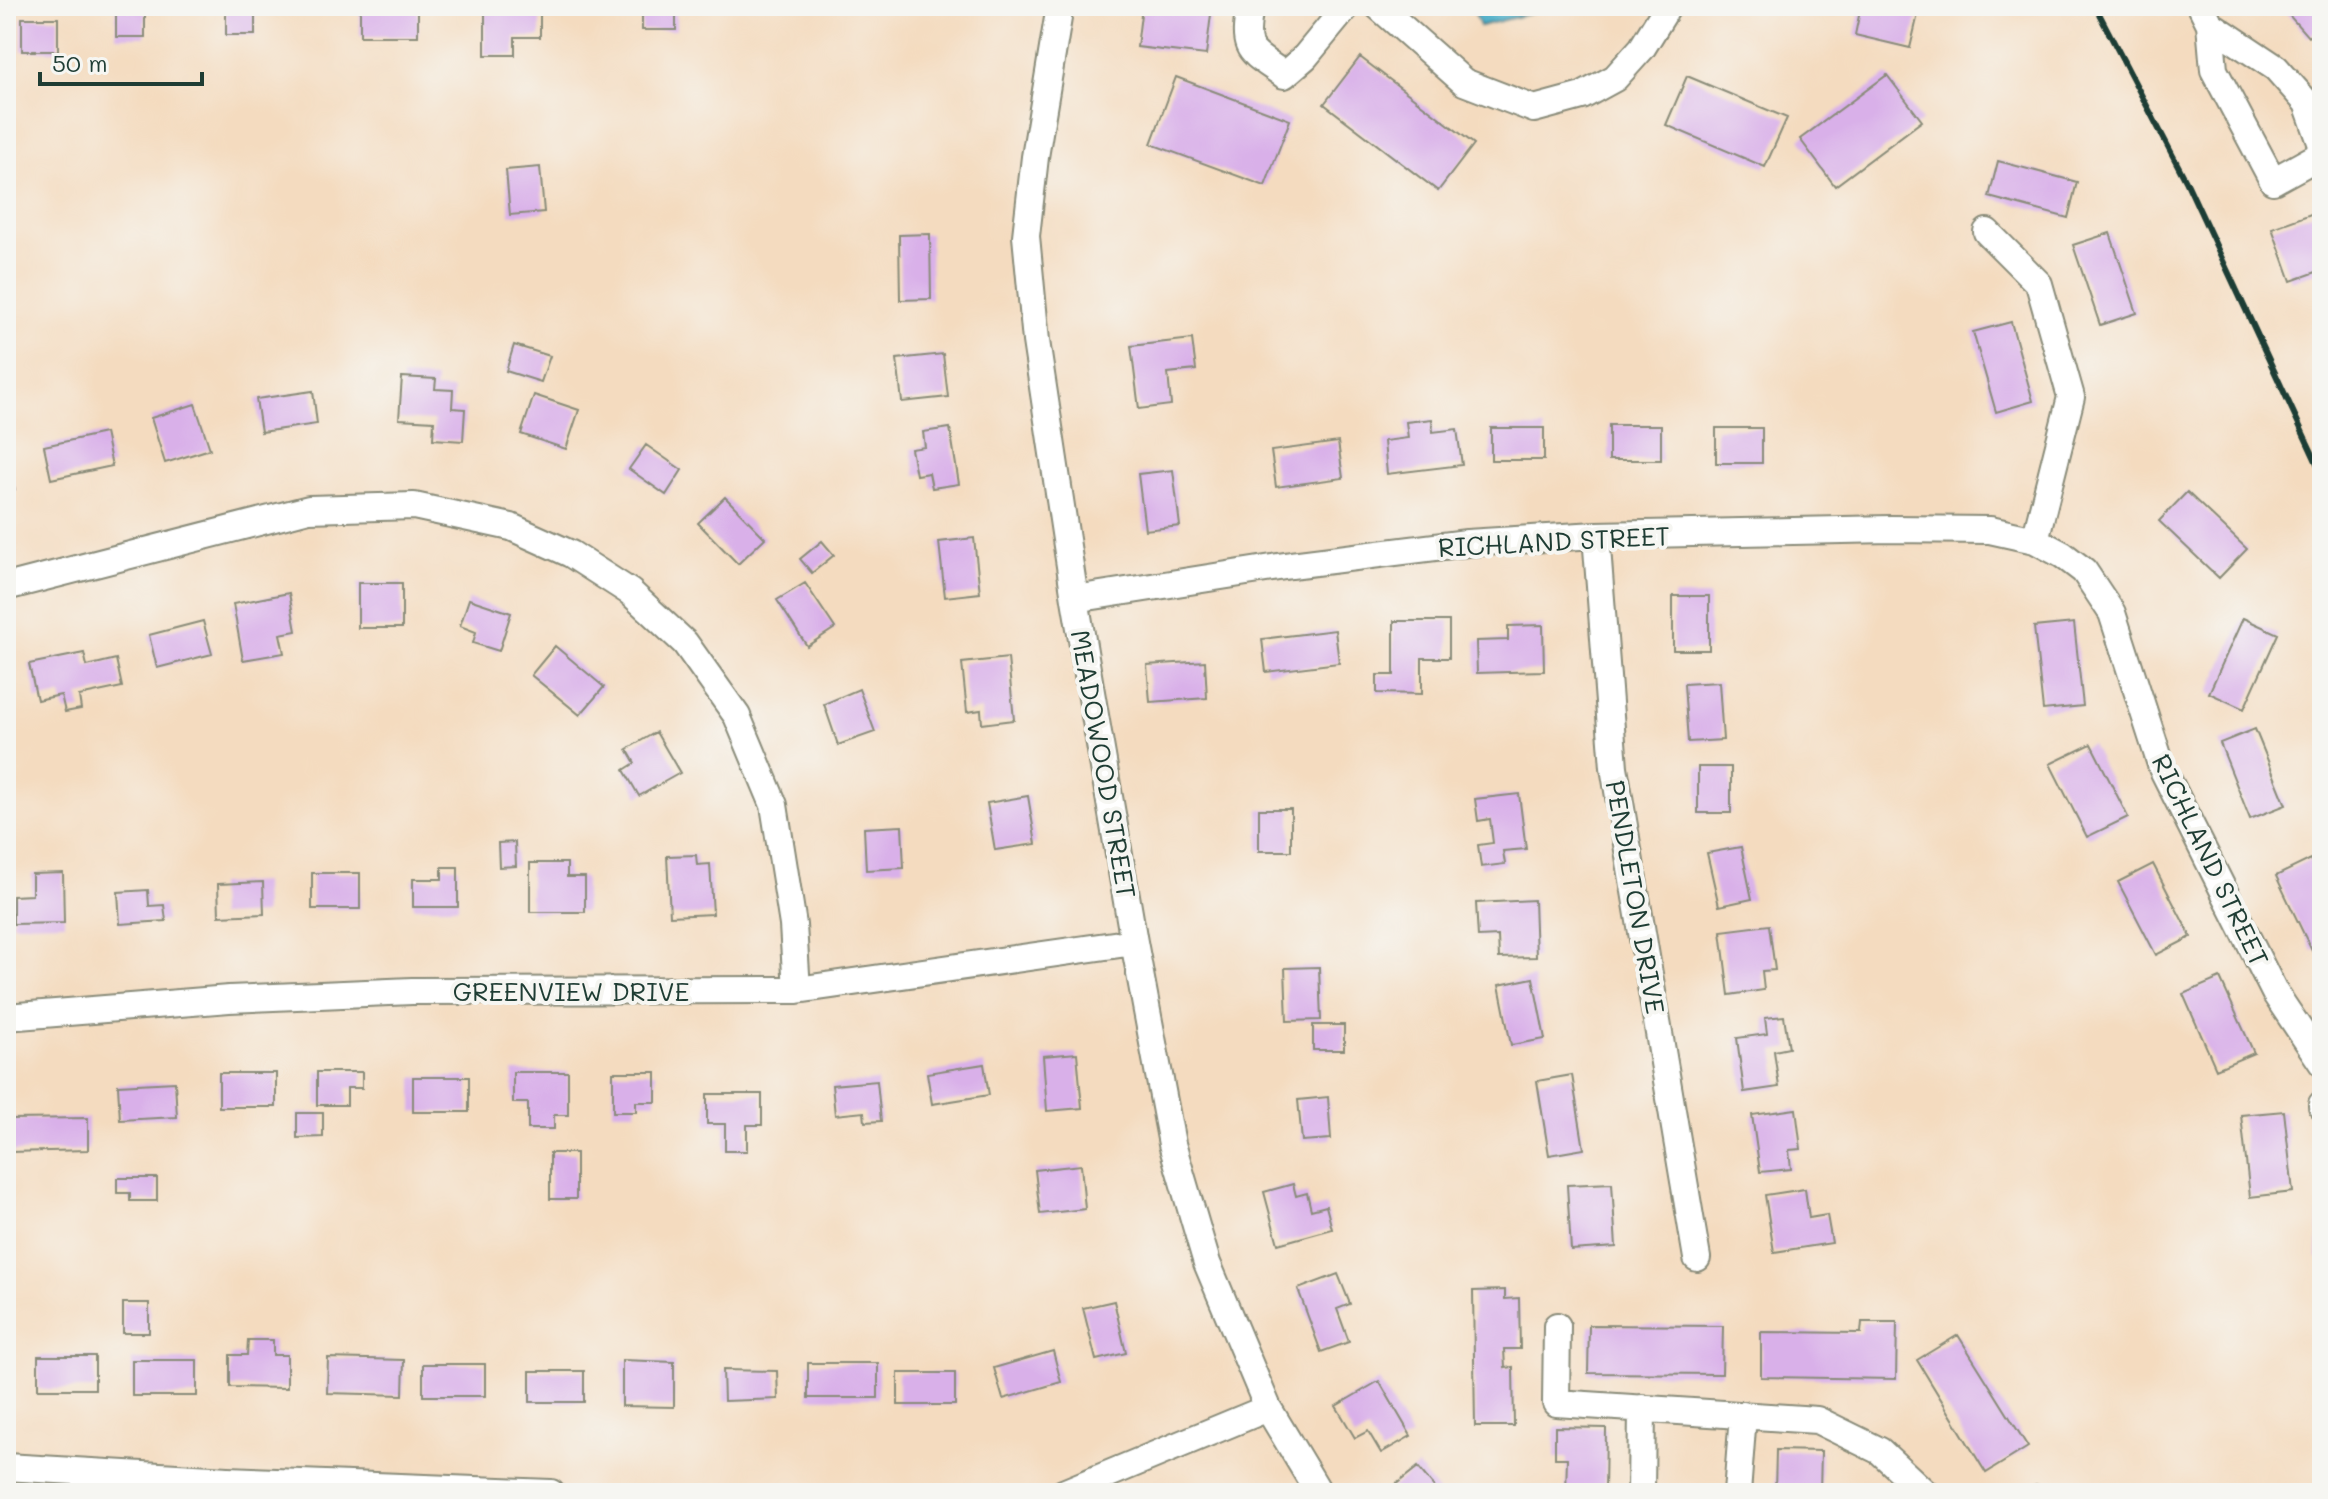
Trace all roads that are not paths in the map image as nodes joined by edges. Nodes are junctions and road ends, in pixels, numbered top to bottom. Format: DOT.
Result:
graph roads {
  1 [pos="1060,6"];
  2 [pos="1250,6"];
  3 [pos="1347,6"];
  4 [pos="1378,6"];
  5 [pos="1668,6"];
  6 [pos="2206,15"];
  7 [pos="2322,145"];
  8 [pos="2322,154"];
  9 [pos="1987,232"];
  10 [pos="1596,535"];
  11 [pos="2035,540"];
  12 [pos="6,587"];
  13 [pos="1075,599"];
  14 [pos="1134,942"];
  15 [pos="797,990"];
  16 [pos="6,1017"];
  17 [pos="2322,1063"];
  18 [pos="1697,1258"];
  19 [pos="1557,1326"];
  20 [pos="1268,1408"];
  21 [pos="1642,1408"];
  22 [pos="1743,1415"];
  23 [pos="6,1467"];
  24 [pos="228,1487"];
  25 [pos="551,1493"];
  26 [pos="1063,1493"];
  27 [pos="1319,1493"];
  28 [pos="1641,1493"];
  29 [pos="1737,1493"];
  30 [pos="1925,1493"];
  1 -- 13 [label="street, MEADOWOOD STREET"];
  2 -- 3 [label="street"];
  4 -- 5 [label="street"];
  6 -- 7 [label="street"];
  6 -- 8 [label="street"];
  9 -- 11 [label="street"];
  10 -- 11 [label="street, RICHLAND STREET"];
  10 -- 13 [label="street, RICHLAND STREET"];
  10 -- 18 [label="street, PENDLETON DRIVE"];
  11 -- 17 [label="street, RICHLAND STREET"];
  12 -- 15 [label="street"];
  13 -- 14 [label="street, MEADOWOOD STREET"];
  14 -- 15 [label="street, GREENVIEW DRIVE"];
  14 -- 20 [label="street, MEADOWOOD STREET"];
  15 -- 16 [label="street, GREENVIEW DRIVE"];
  19 -- 21 [label="street"];
  20 -- 26 [label="street"];
  20 -- 27 [label="street, MEADOWOOD STREET"];
  21 -- 22 [label="street"];
  21 -- 28 [label="street"];
  22 -- 29 [label="street"];
  22 -- 30 [label="street"];
  23 -- 24 [label="street"];
  24 -- 25 [label="street"];
}
